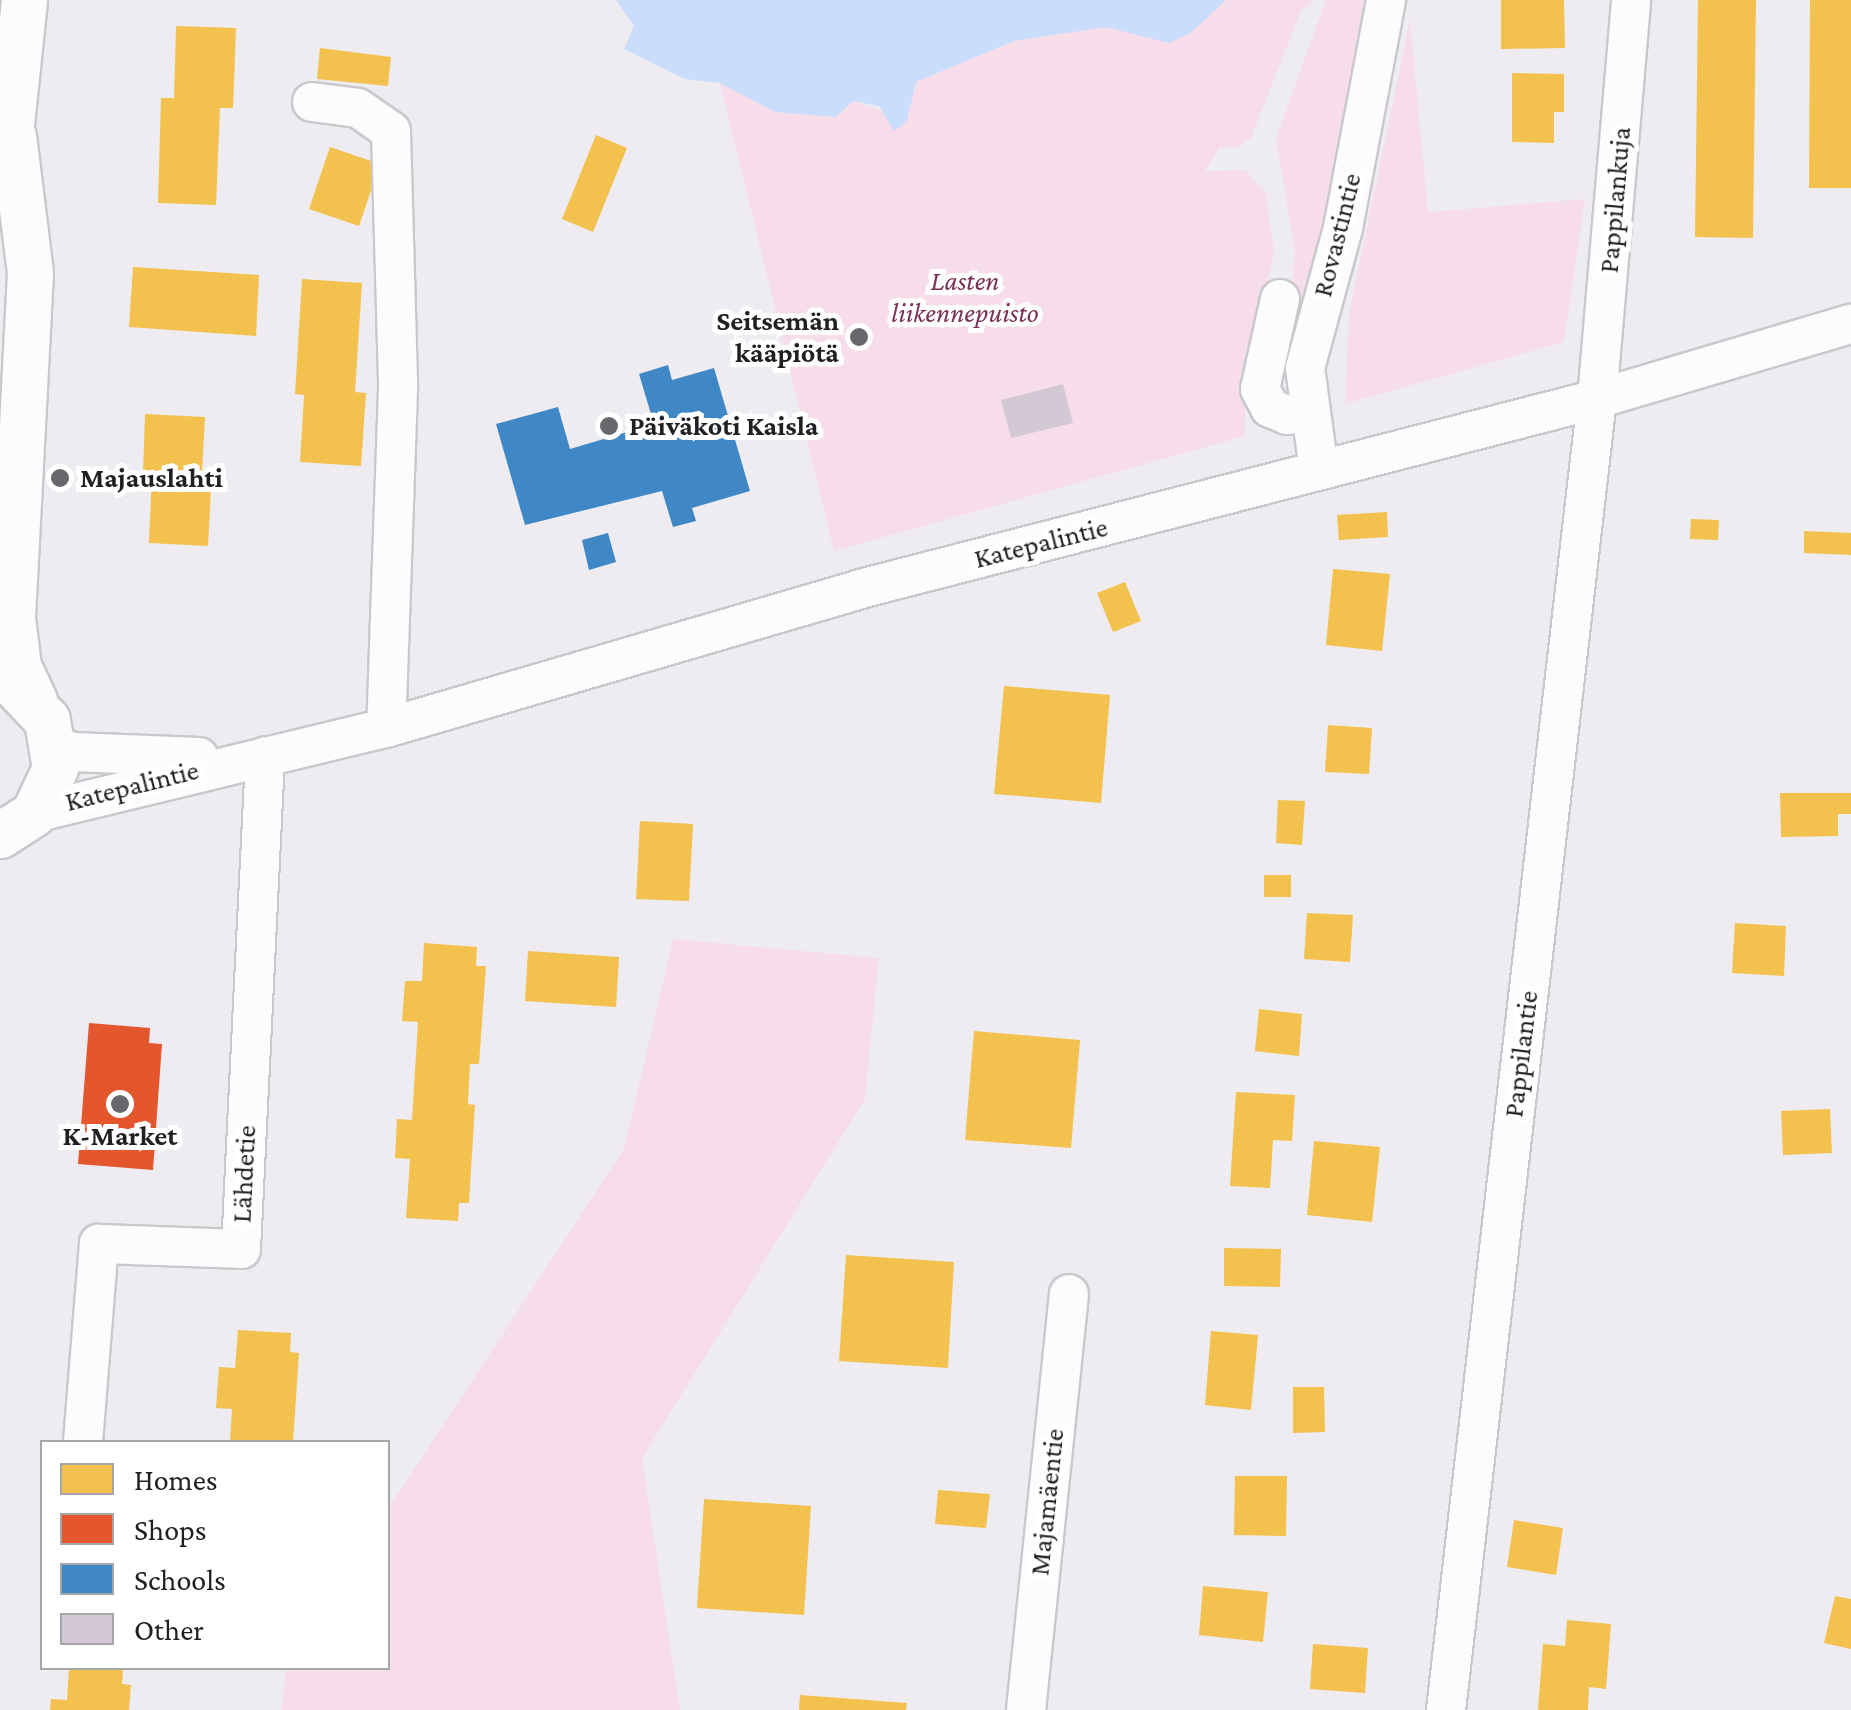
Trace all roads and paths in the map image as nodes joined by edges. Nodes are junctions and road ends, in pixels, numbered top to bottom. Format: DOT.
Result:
graph roads {
  1 [pos="24,0"];
  2 [pos="1386,0"];
  3 [pos="1631,0"];
  4 [pos="312,102"];
  5 [pos="13,136"];
  6 [pos="0,193"];
  7 [pos="1280,299"];
  8 [pos="1851,324"];
  9 [pos="1598,399"];
  10 [pos="1308,412"];
  11 [pos="1319,470"];
  12 [pos="17,688"];
  13 [pos="386,728"];
  14 [pos="54,744"];
  15 [pos="248,759"];
  16 [pos="17,824"];
  17 [pos="1069,1294"];
  18 [pos="83,1440"];
  19 [pos="1026,1710"];
  20 [pos="1446,1710"];
  1 -- 5 [label="main road"];
  2 -- 10 [label="street, Rovastintie"];
  3 -- 9 [label="street, Pappilankuja"];
  4 -- 13 [label="street"];
  5 -- 6 [label="main road"];
  5 -- 12 [label="main road"];
  7 -- 10 [label="street"];
  8 -- 9 [label="street, Katepalintie"];
  9 -- 11 [label="street, Katepalintie"];
  9 -- 20 [label="street, Pappilantie"];
  10 -- 11 [label="street, Rovastintie"];
  11 -- 13 [label="street, Katepalintie"];
  12 -- 14 [label="main road"];
  13 -- 15 [label="street, Katepalintie"];
  14 -- 15 [label="street, Katepalintie"];
  14 -- 16 [label="main road"];
  15 -- 16 [label="street, Katepalintie"];
  15 -- 18 [label="street, Lähdetie"];
  17 -- 19 [label="street, Majamäentie"];
}
